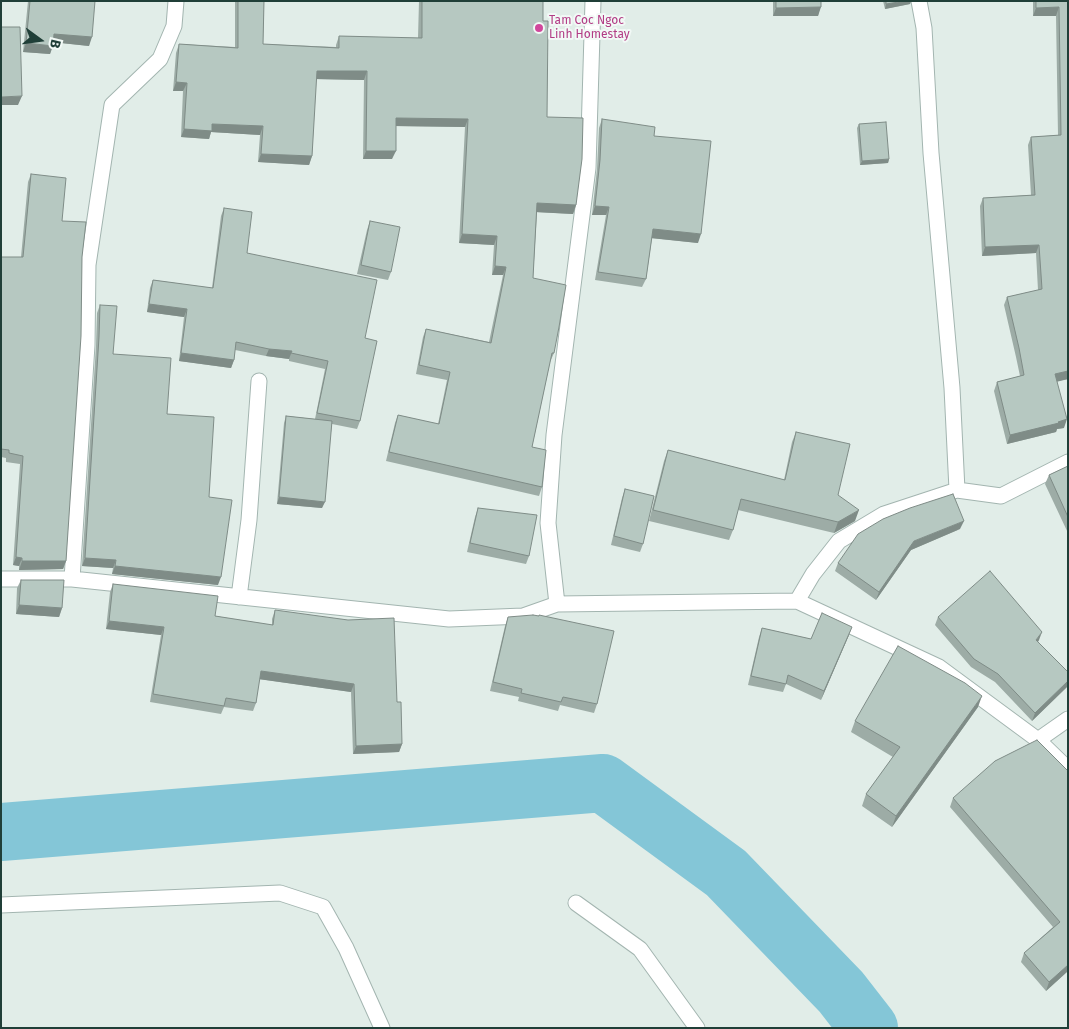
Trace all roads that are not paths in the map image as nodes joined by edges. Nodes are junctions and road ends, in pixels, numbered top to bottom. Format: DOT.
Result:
graph roads {
  1 [pos="176,1"];
  2 [pos="593,1"];
  3 [pos="919,1"];
  4 [pos="259,381"];
  5 [pos="1068,462"];
  6 [pos="958,490"];
  7 [pos="1,579"];
  8 [pos="72,579"];
  9 [pos="239,597"];
  10 [pos="797,601"];
  11 [pos="557,604"];
  12 [pos="1068,719"];
  13 [pos="1038,740"];
  14 [pos="1068,769"];
  15 [pos="576,903"];
  16 [pos="1,905"];
  17 [pos="382,1028"];
  18 [pos="697,1028"];
  1 -- 8 [label="street"];
  2 -- 11 [label="street"];
  3 -- 6 [label="street"];
  4 -- 9 [label="street"];
  5 -- 6 [label="street"];
  6 -- 10 [label="street"];
  7 -- 8 [label="street"];
  8 -- 9 [label="street"];
  9 -- 11 [label="street"];
  10 -- 11 [label="street"];
  10 -- 13 [label="street"];
  12 -- 13 [label="street"];
  13 -- 14 [label="street"];
  15 -- 18 [label="street"];
  16 -- 17 [label="street"];
}
